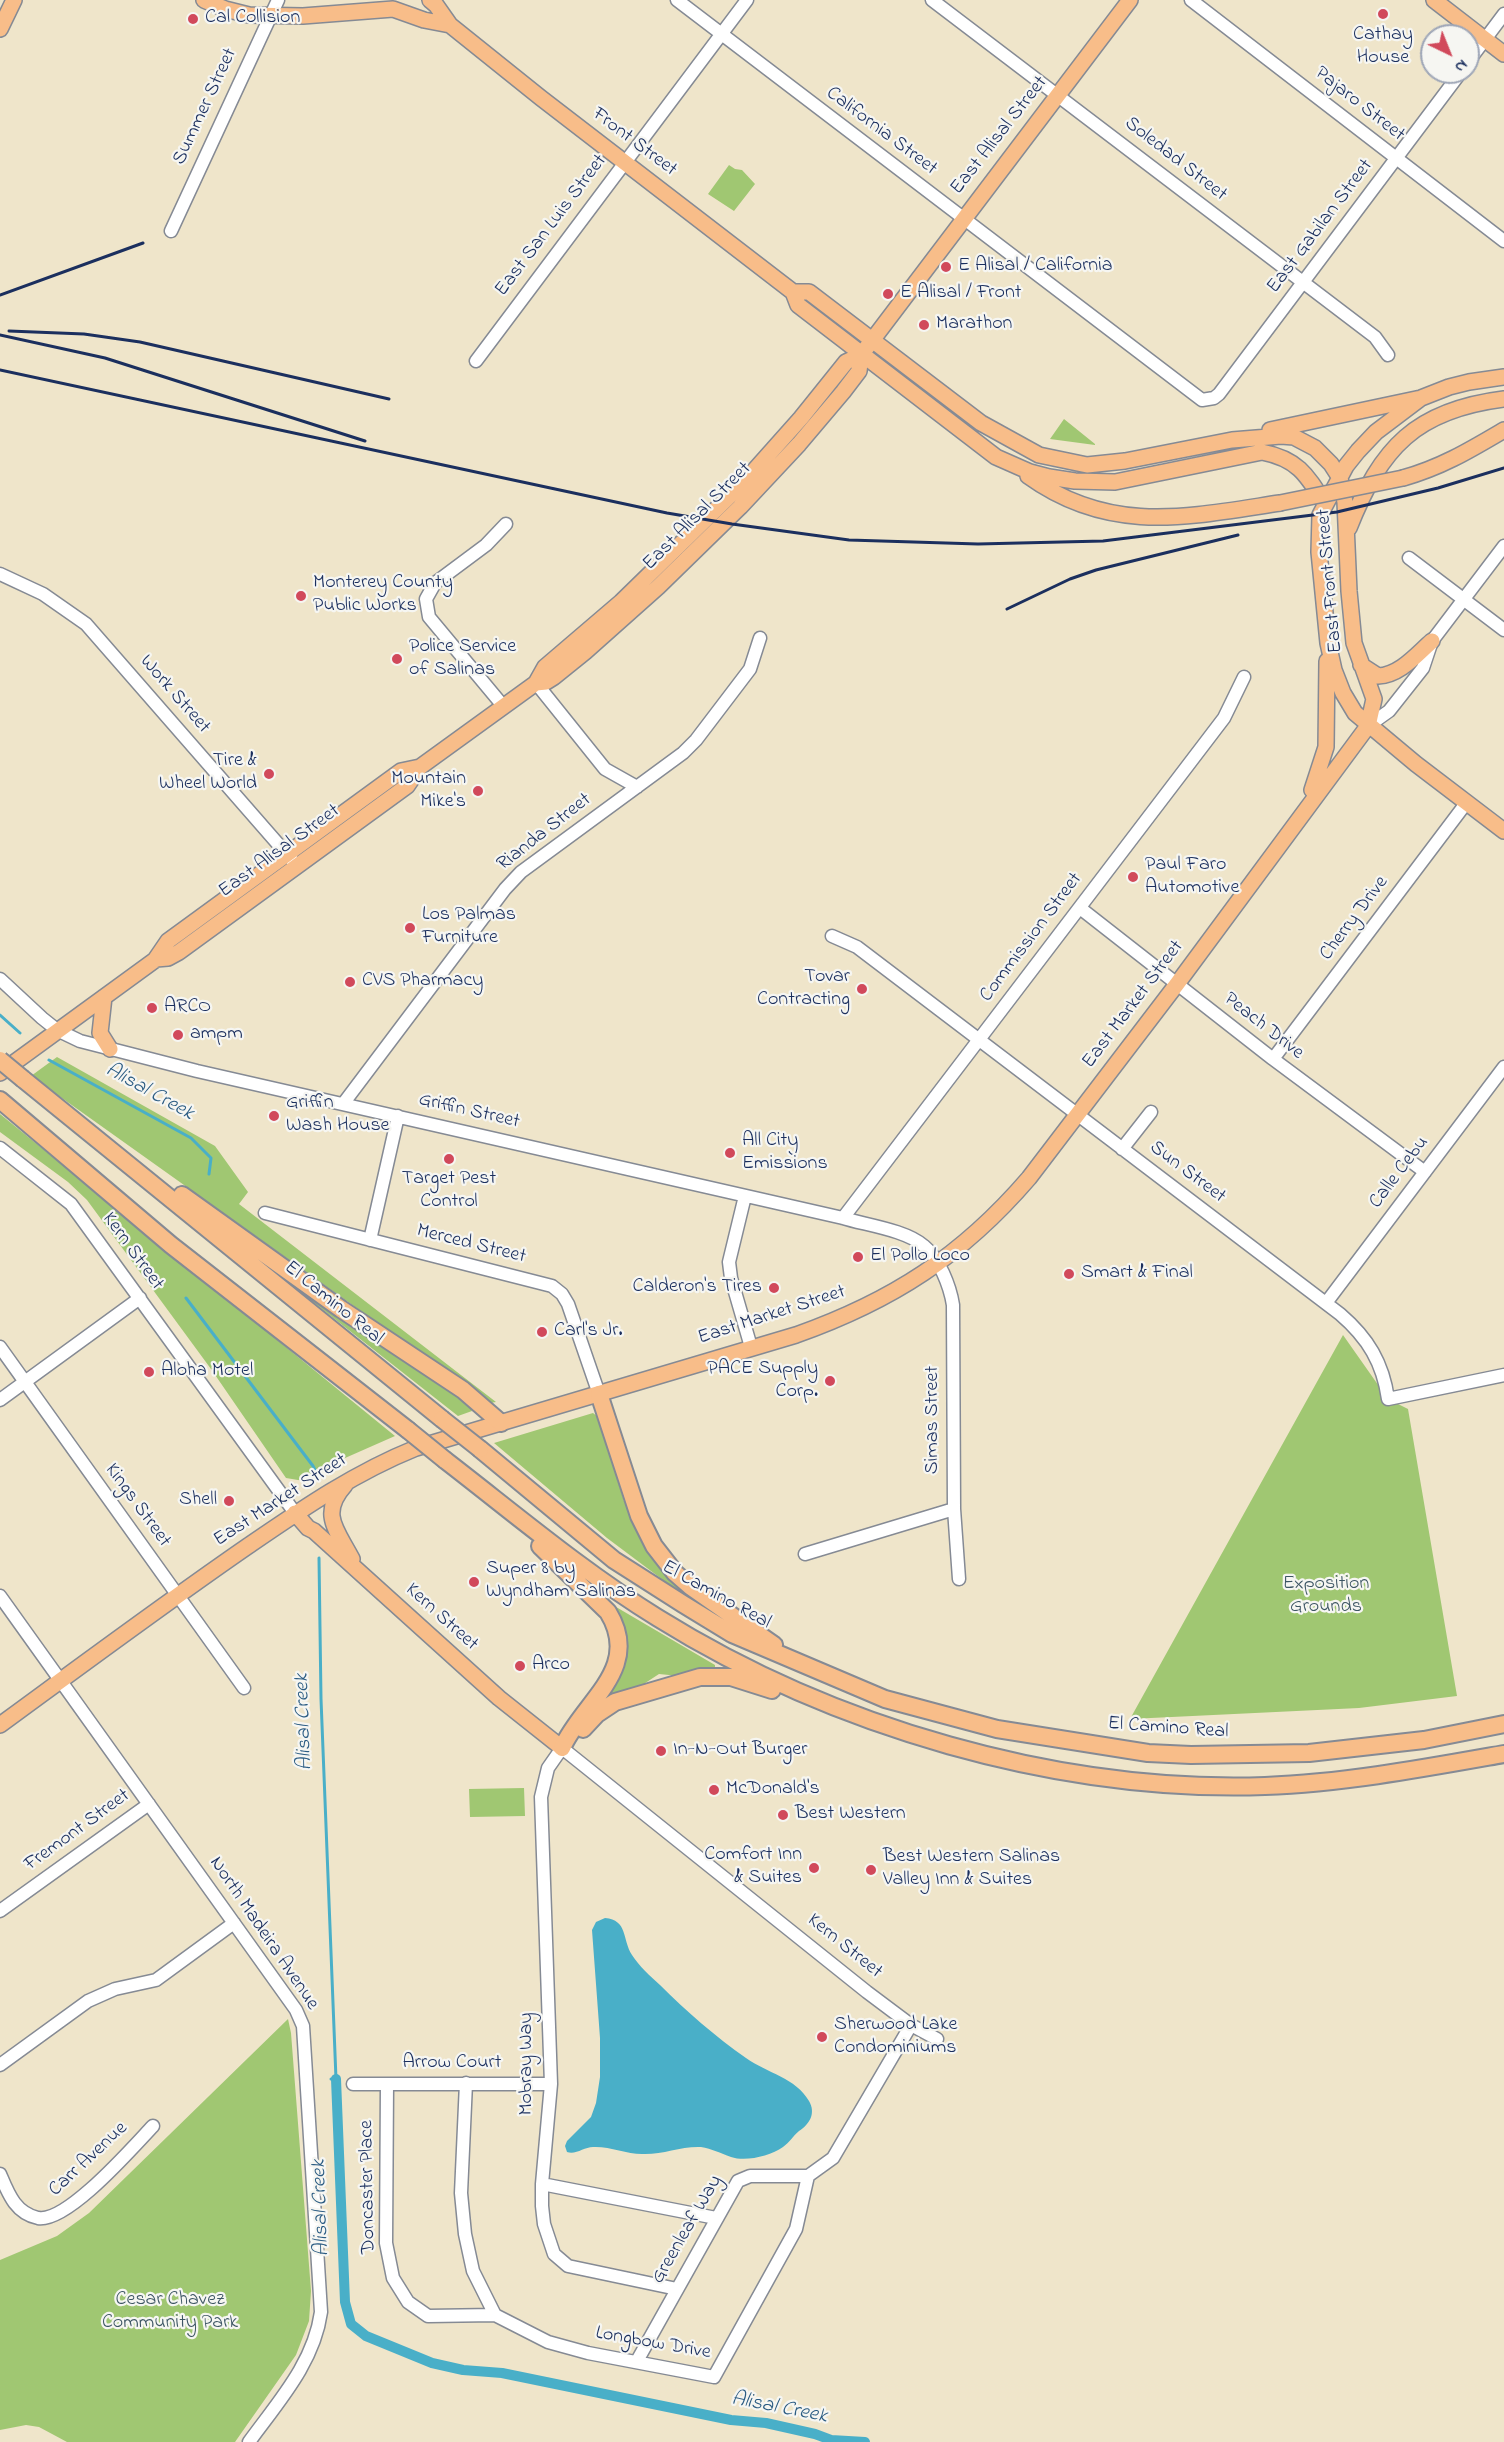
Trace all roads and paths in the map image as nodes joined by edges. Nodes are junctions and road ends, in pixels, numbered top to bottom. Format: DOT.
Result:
graph roads {
  1 [pos="14,0"];
  2 [pos="204,0"];
  3 [pos="278,0"];
  4 [pos="430,0"];
  5 [pos="677,0"];
  6 [pos="747,0"];
  7 [pos="932,0"];
  8 [pos="1130,0"];
  9 [pos="1191,0"];
  10 [pos="1434,0"];
  11 [pos="1504,14"];
  12 [pos="270,16"];
  13 [pos="450,25"];
  14 [pos="0,30"];
  15 [pos="721,33"];
  16 [pos="1485,39"];
  17 [pos="1480,46"];
  18 [pos="1504,54"];
  19 [pos="1452,84"];
  20 [pos="1058,96"];
  21 [pos="1396,159"];
  22 [pos="624,162"];
  23 [pos="963,219"];
  24 [pos="171,231"];
  25 [pos="1504,241"];
  26 [pos="1304,283"];
  27 [pos="793,292"];
  28 [pos="872,340"];
  29 [pos="861,355"];
  30 [pos="1388,356"];
  31 [pos="476,361"];
  32 [pos="1504,378"];
  33 [pos="1421,398"];
  34 [pos="1504,399"];
  35 [pos="1207,400"];
  36 [pos="1504,430"];
  37 [pos="1232,440"];
  38 [pos="1016,467"];
  39 [pos="1340,477"];
  40 [pos="1325,504"];
  41 [pos="506,524"];
  42 [pos="1348,530"];
  43 [pos="1504,546"];
  44 [pos="1409,558"];
  45 [pos="0,574"];
  46 [pos="1464,600"];
  47 [pos="1504,630"];
  48 [pos="760,638"];
  49 [pos="1432,641"];
  50 [pos="1328,643"];
  51 [pos="1361,665"];
  52 [pos="1244,677"];
  53 [pos="536,683"];
  54 [pos="504,707"];
  55 [pos="1368,726"];
  56 [pos="420,767"];
  57 [pos="637,787"];
  58 [pos="1467,802"];
  59 [pos="1300,816"];
  60 [pos="1504,831"];
  61 [pos="287,854"];
  62 [pos="297,866"];
  63 [pos="1080,909"];
  64 [pos="832,936"];
  65 [pos="156,959"];
  66 [pos="0,979"];
  67 [pos="1177,984"];
  68 [pos="104,997"];
  69 [pos="57,1030"];
  70 [pos="980,1040"];
  71 [pos="110,1049"];
  72 [pos="1273,1059"];
  73 [pos="0,1060"];
  74 [pos="1504,1067"];
  75 [pos="0,1072"];
  76 [pos="0,1100"];
  77 [pos="343,1104"];
  78 [pos="1151,1112"];
  79 [pos="1078,1115"];
  80 [pos="398,1116"];
  81 [pos="0,1148"];
  82 [pos="1122,1149"];
  83 [pos="134,1170"];
  84 [pos="1425,1172"];
  85 [pos="745,1196"];
  86 [pos="266,1213"];
  87 [pos="843,1218"];
  88 [pos="370,1240"];
  89 [pos="937,1264"];
  90 [pos="140,1298"];
  91 [pos="1326,1303"];
  92 [pos="0,1347"];
  93 [pos="752,1347"];
  94 [pos="1504,1375"];
  95 [pos="25,1382"];
  96 [pos="599,1394"];
  97 [pos="0,1400"];
  98 [pos="501,1423"];
  99 [pos="427,1445"];
  100 [pos="353,1478"];
  101 [pos="479,1486"];
  102 [pos="954,1509"];
  103 [pos="295,1513"];
  104 [pos="805,1554"];
  105 [pos="358,1570"];
  106 [pos="959,1579"];
  107 [pos="177,1595"];
  108 [pos="0,1596"];
  109 [pos="800,1663"];
  110 [pos="61,1681"];
  111 [pos="244,1688"];
  112 [pos="835,1706"];
  113 [pos="1504,1724"];
  114 [pos="0,1725"];
  115 [pos="562,1748"];
  116 [pos="1504,1754"];
  117 [pos="149,1804"];
  118 [pos="0,1911"];
  119 [pos="234,1923"];
  120 [pos="911,2025"];
  121 [pos="937,2039"];
  122 [pos="0,2066"];
  123 [pos="466,2083"];
  124 [pos="353,2084"];
  125 [pos="387,2084"];
  126 [pos="551,2084"];
  127 [pos="153,2127"];
  128 [pos="808,2176"];
  129 [pos="2,2183"];
  130 [pos="542,2184"];
  131 [pos="716,2218"];
  132 [pos="677,2289"];
  133 [pos="495,2315"];
  134 [pos="636,2361"];
  135 [pos="249,2442"];
  1 -- 14 [label="main road"];
  2 -- 12 [label="main road"];
  3 -- 12 [label="street, Summer Street"];
  4 -- 13 [label="main road"];
  5 -- 15 [label="street, California Street"];
  6 -- 15 [label="street, East San Luis Street"];
  7 -- 20 [label="street, Soledad Street"];
  8 -- 20 [label="main road, East Alisal Street"];
  9 -- 21 [label="street, Pajaro Street"];
  10 -- 16 [label="main road"];
  11 -- 16 [label="street"];
  12 -- 13 [label="main road"];
  12 -- 24 [label="street, Summer Street"];
  13 -- 22 [label="main road, Front Street"];
  15 -- 22 [label="street, East San Luis Street"];
  15 -- 23 [label="street, California Street"];
  16 -- 17 [label="street"];
  16 -- 18 [label="main road"];
  19 -- 21 [label="street, East Gabilan Street"];
  20 -- 23 [label="main road, East Alisal Street"];
  20 -- 26 [label="street, Soledad Street"];
  21 -- 25 [label="street, Pajaro Street"];
  21 -- 26 [label="street, East Gabilan Street"];
  22 -- 27 [label="main road, Front Street"];
  22 -- 31 [label="street, East San Luis Street"];
  23 -- 28 [label="main road, East Alisal Street"];
  23 -- 35 [label="street, California Street"];
  26 -- 30 [label="street, Soledad Street"];
  26 -- 35 [label="street, East Gabilan Street"];
  27 -- 28 [label="main road, Front Street"];
  27 -- 29 [label="main road, Front Street"];
  28 -- 29 [label="main road, East Alisal Street"];
  28 -- 37 [label="main road, East Front Street"];
  29 -- 38 [label="main road, East Front Street"];
  29 -- 53 [label="main road, East Alisal Street"];
  32 -- 33 [label="main road"];
  33 -- 37 [label="main road"];
  33 -- 39 [label="main road"];
  34 -- 42 [label="main road"];
  36 -- 38 [label="main road, bridge"];
  37 -- 39 [label="main road, East Front Street"];
  38 -- 40 [label="main road, East Front Street"];
  39 -- 40 [label="main road"];
  39 -- 42 [label="main road, East Front Street"];
  40 -- 50 [label="main road, East Front Street"];
  41 -- 54 [label="street"];
  42 -- 51 [label="main road, East Front Street"];
  43 -- 46 [label="street, East Market Street"];
  44 -- 46 [label="street"];
  45 -- 61 [label="street, Work Street"];
  46 -- 47 [label="street"];
  46 -- 49 [label="street, East Market Street"];
  48 -- 57 [label="street, Rianda Street"];
  49 -- 51 [label="main road"];
  49 -- 55 [label="street, East Market Street"];
  50 -- 55 [label="main road, East Front Street"];
  50 -- 59 [label="main road"];
  51 -- 55 [label="main road, East Front Street"];
  52 -- 63 [label="street, Commission Street"];
  53 -- 54 [label="main road, East Alisal Street"];
  53 -- 57 [label="street"];
  54 -- 56 [label="main road, East Alisal Street"];
  55 -- 58 [label="main road"];
  55 -- 59 [label="main road, East Market Street"];
  56 -- 61 [label="main road, East Alisal Street"];
  56 -- 62 [label="main road, East Alisal Street"];
  57 -- 77 [label="street, Rianda Street"];
  58 -- 60 [label="main road"];
  58 -- 72 [label="street, Cherry Drive"];
  59 -- 67 [label="main road, East Market Street"];
  61 -- 62 [label="street, Work Street"];
  61 -- 65 [label="main road, East Alisal Street"];
  62 -- 65 [label="main road, East Alisal Street"];
  63 -- 67 [label="street, Peach Drive"];
  63 -- 70 [label="street, Commission Street"];
  64 -- 70 [label="street, Sun Street"];
  65 -- 68 [label="main road, East Alisal Street"];
  66 -- 69 [label="street, Griffin Street"];
  67 -- 72 [label="street, Peach Drive"];
  67 -- 79 [label="main road, East Market Street"];
  68 -- 69 [label="main road, East Alisal Street"];
  68 -- 71 [label="main road"];
  69 -- 71 [label="street, Griffin Street"];
  69 -- 75 [label="main road, East Alisal Street"];
  70 -- 79 [label="street, Sun Street"];
  70 -- 87 [label="street, Commission Street"];
  71 -- 77 [label="street, Griffin Street"];
  72 -- 84 [label="street, Peach Drive"];
  73 -- 83 [label="highway, El Camino Real, bridge"];
  74 -- 84 [label="street, Calle Cebu"];
  76 -- 99 [label="highway, bridge"];
  77 -- 80 [label="street, Griffin Street"];
  78 -- 82 [label="street"];
  79 -- 82 [label="street, Sun Street"];
  79 -- 89 [label="main road, East Market Street"];
  80 -- 85 [label="street, Griffin Street"];
  80 -- 88 [label="street"];
  81 -- 90 [label="street, Kern Street"];
  82 -- 91 [label="street, Sun Street"];
  83 -- 98 [label="highway"];
  83 -- 109 [label="highway, El Camino Real, bridge"];
  84 -- 91 [label="street, Calle Cebu"];
  85 -- 87 [label="street, Griffin Street"];
  85 -- 93 [label="street"];
  86 -- 88 [label="street, Merced Street"];
  87 -- 89 [label="street, Griffin Street"];
  88 -- 96 [label="street, Merced Street"];
  89 -- 93 [label="main road, East Market Street"];
  89 -- 102 [label="street, Simas Street"];
  90 -- 95 [label="street"];
  90 -- 103 [label="street, Kern Street"];
  91 -- 94 [label="street, Sun Street"];
  92 -- 95 [label="street, Kings Street"];
  93 -- 96 [label="main road, East Market Street"];
  95 -- 97 [label="street"];
  95 -- 107 [label="street, Kings Street"];
  96 -- 98 [label="main road, East Market Street"];
  96 -- 109 [label="highway"];
  98 -- 99 [label="main road, East Market Street"];
  99 -- 100 [label="main road, East Market Street"];
  99 -- 101 [label="highway, bridge"];
  100 -- 103 [label="main road, East Market Street"];
  100 -- 105 [label="main road"];
  101 -- 112 [label="highway"];
  101 -- 115 [label="highway"];
  102 -- 104 [label="street"];
  102 -- 106 [label="street, Simas Street"];
  103 -- 105 [label="main road, Kern Street"];
  103 -- 107 [label="main road, East Market Street"];
  105 -- 115 [label="main road, Kern Street"];
  107 -- 110 [label="main road, East Market Street"];
  107 -- 111 [label="street, Kings Street"];
  108 -- 110 [label="street, North Madeira Avenue"];
  109 -- 113 [label="highway, El Camino Real"];
  110 -- 114 [label="main road, East Market Street"];
  110 -- 117 [label="street, North Madeira Avenue"];
  112 -- 115 [label="highway"];
  112 -- 116 [label="highway"];
  115 -- 120 [label="street, Kern Street"];
  115 -- 126 [label="street, Mobray Way"];
  117 -- 118 [label="street, Fremont Street"];
  117 -- 119 [label="street, North Madeira Avenue"];
  119 -- 122 [label="street"];
  119 -- 135 [label="street, North Madeira Avenue"];
  120 -- 121 [label="street, Kern Street"];
  120 -- 128 [label="street"];
  123 -- 125 [label="street, Arrow Court"];
  123 -- 126 [label="street, Arrow Court"];
  123 -- 133 [label="street"];
  124 -- 125 [label="street, Arrow Court"];
  125 -- 133 [label="street, Doncaster Place"];
  126 -- 130 [label="street, Mobray Way"];
  127 -- 129 [label="street, Carr Avenue"];
  128 -- 131 [label="street, Greenleaf Way"];
  128 -- 134 [label="street, Longbow Drive"];
  130 -- 131 [label="street"];
  130 -- 132 [label="street, Mobray Way"];
  131 -- 132 [label="street, Greenleaf Way"];
  132 -- 134 [label="street, Greenleaf Way"];
  133 -- 134 [label="street, Longbow Drive"];
}
